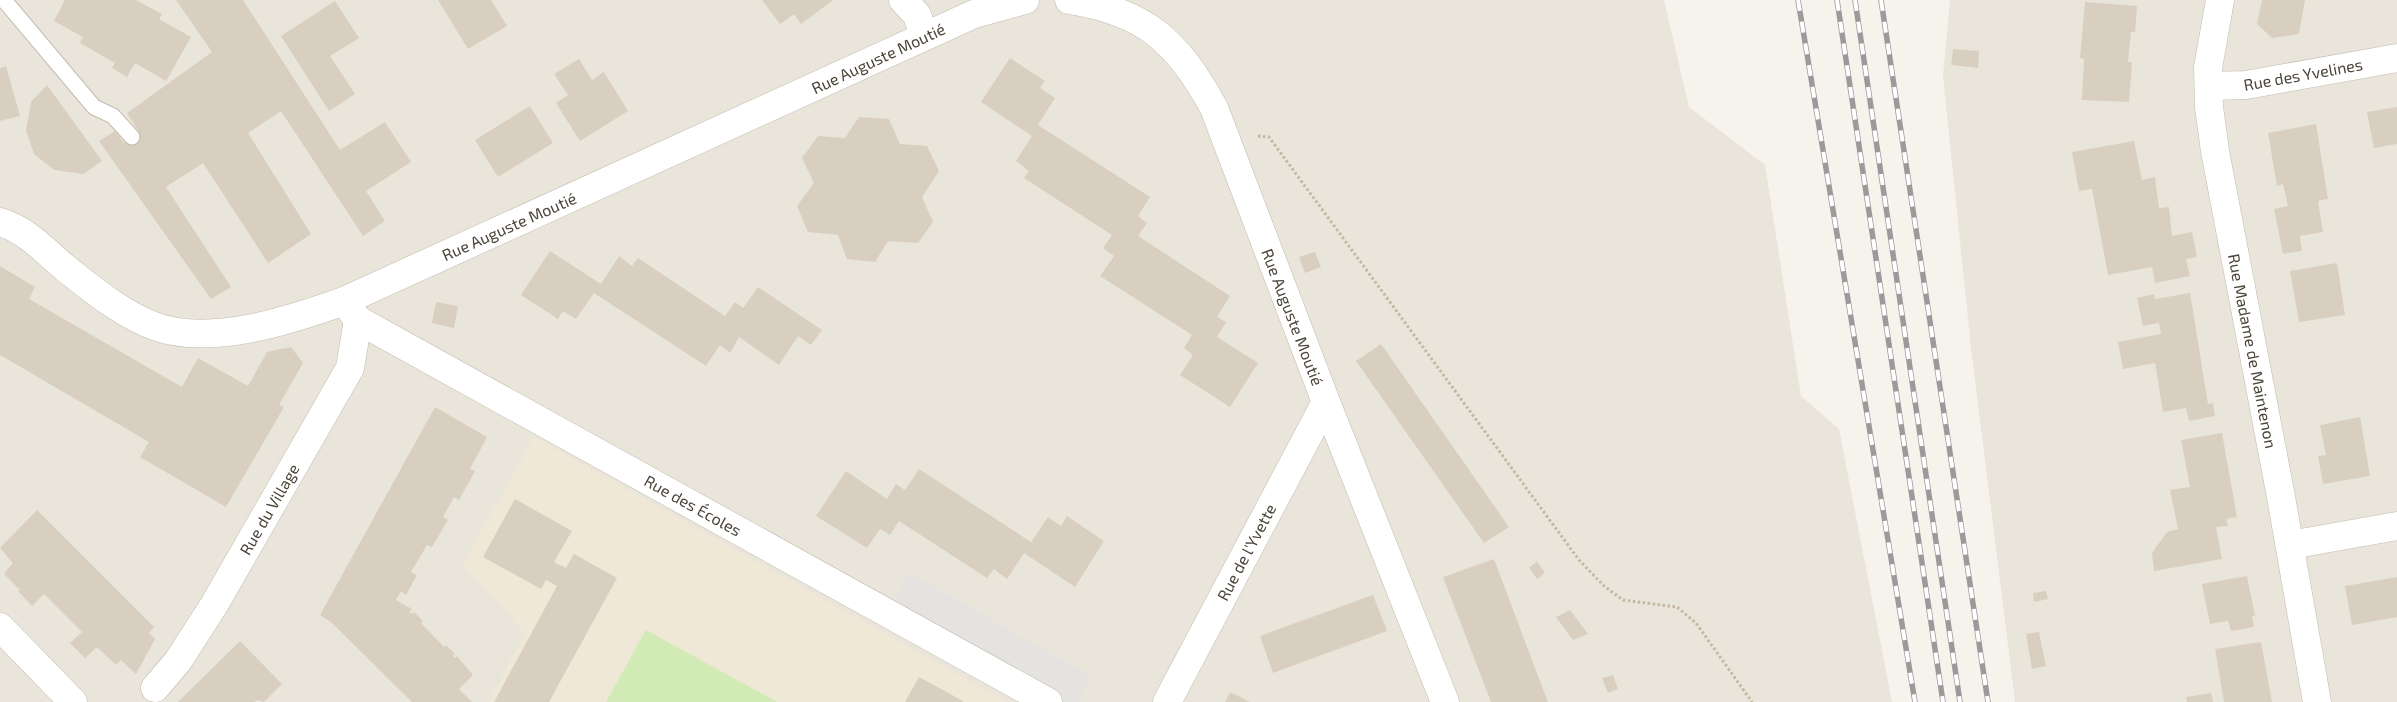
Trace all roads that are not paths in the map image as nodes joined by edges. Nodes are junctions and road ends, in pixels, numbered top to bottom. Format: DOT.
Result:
graph roads {
  1 [pos="4,0"];
  2 [pos="903,0"];
  3 [pos="1025,0"];
  4 [pos="1069,0"];
  5 [pos="2220,0"];
  6 [pos="924,36"];
  7 [pos="2397,58"];
  8 [pos="2208,86"];
  9 [pos="132,137"];
  10 [pos="0,222"];
  11 [pos="351,311"];
  12 [pos="1326,402"];
  13 [pos="2397,526"];
  14 [pos="2290,545"];
  15 [pos="0,627"];
  16 [pos="156,688"];
  17 [pos="73,702"];
  18 [pos="1048,702"];
  19 [pos="1167,702"];
  20 [pos="1445,702"];
  21 [pos="2317,702"];
  1 -- 9 [label="lane"];
  2 -- 6 [label="street"];
  3 -- 6 [label="street, Rue Auguste Moutié"];
  4 -- 12 [label="street, Rue Auguste Moutié"];
  5 -- 8 [label="street, Rue Madame de Maintenon"];
  6 -- 11 [label="street, Rue Auguste Moutié"];
  7 -- 8 [label="street, Rue des Yvelines"];
  8 -- 14 [label="street, Rue Madame de Maintenon"];
  10 -- 11 [label="street, Rue Auguste Moutié"];
  11 -- 16 [label="street, Rue du Village"];
  11 -- 18 [label="street, Rue des Écoles"];
  12 -- 19 [label="street, Rue de l'Yvette"];
  12 -- 20 [label="street, Rue Auguste Moutié"];
  13 -- 14 [label="street"];
  14 -- 21 [label="street, Rue Madame de Maintenon"];
  15 -- 17 [label="street"];
}
